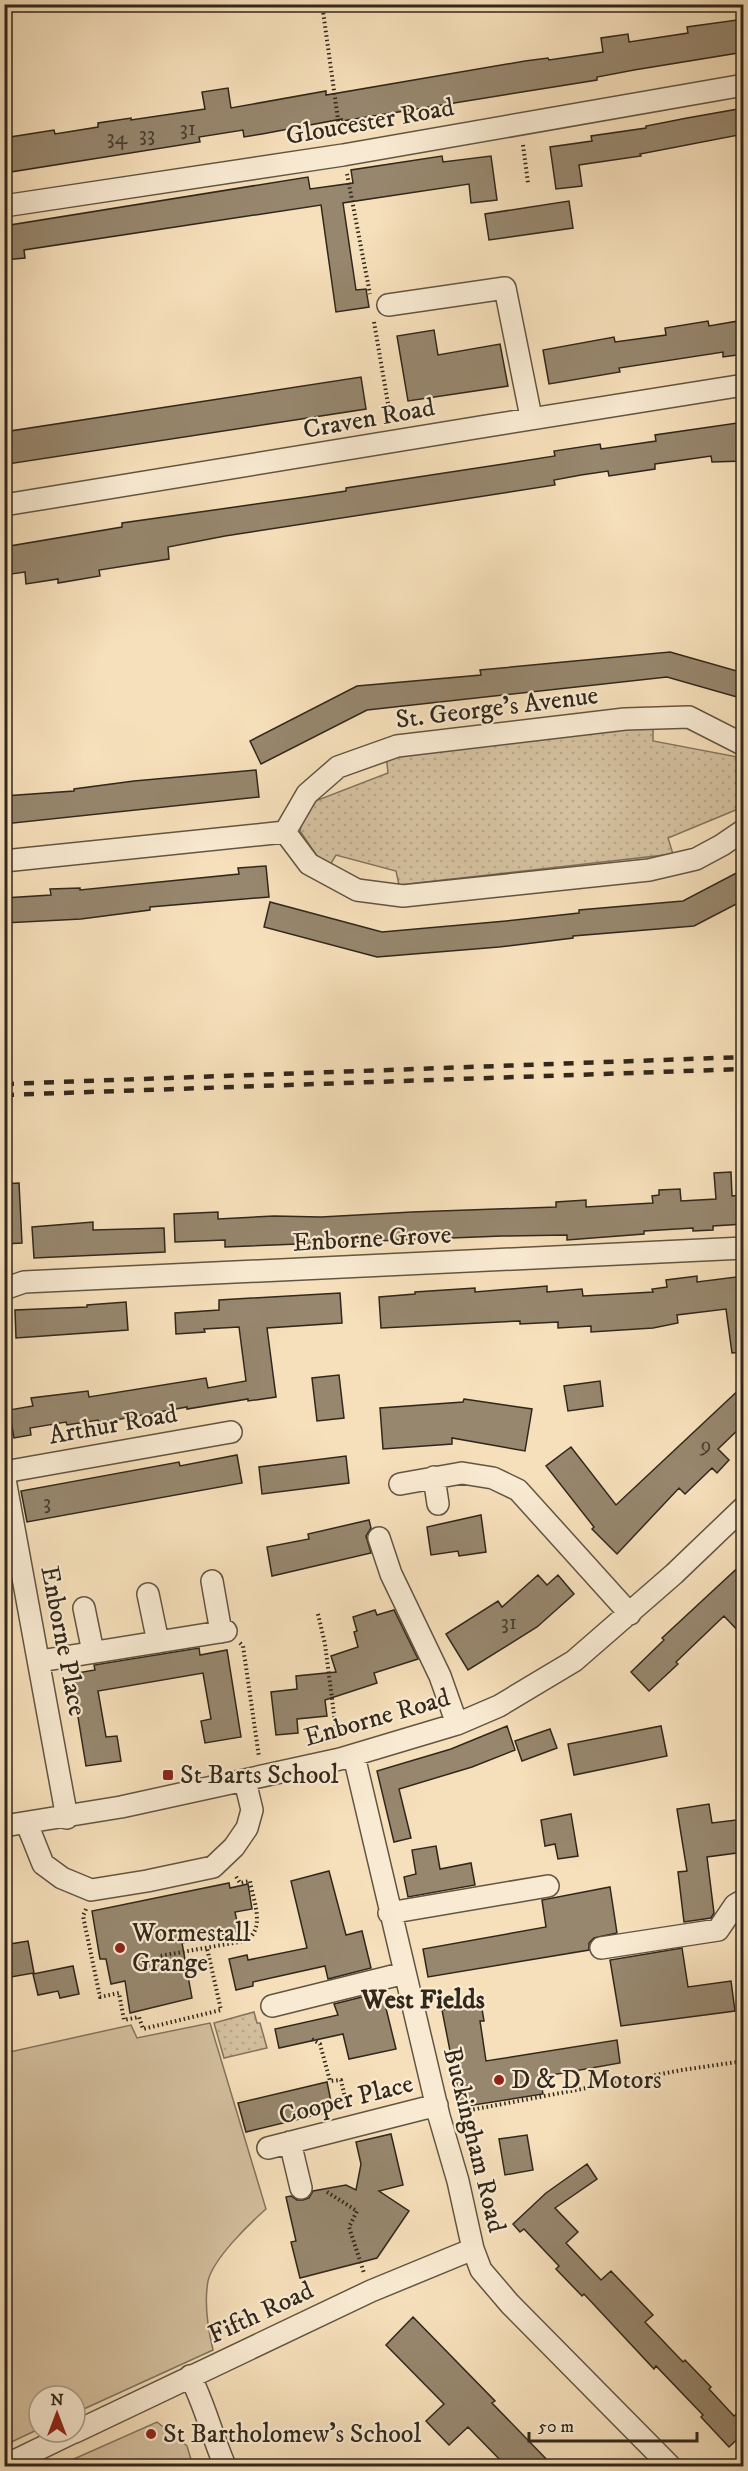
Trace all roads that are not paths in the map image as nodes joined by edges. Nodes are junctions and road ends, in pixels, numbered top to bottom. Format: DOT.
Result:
graph roads {
  1 [pos="744,85"];
  2 [pos="4,206"];
  3 [pos="377,306"];
  4 [pos="744,385"];
  5 [pos="531,417"];
  6 [pos="4,505"];
  7 [pos="744,745"];
  8 [pos="744,830"];
  9 [pos="285,832"];
  10 [pos="4,861"];
  11 [pos="744,1248"];
  12 [pos="4,1289"];
  13 [pos="231,1432"];
  14 [pos="434,1477"];
  15 [pos="5,1481"];
  16 [pos="400,1484"];
  17 [pos="438,1504"];
  18 [pos="744,1507"];
  19 [pos="379,1538"];
  20 [pos="212,1581"];
  21 [pos="148,1594"];
  22 [pos="84,1608"];
  23 [pos="630,1614"];
  24 [pos="158,1642"];
  25 [pos="93,1653"];
  26 [pos="40,1661"];
  27 [pos="457,1724"];
  28 [pos="347,1758"];
  29 [pos="254,1779"];
  30 [pos="67,1818"];
  31 [pos="27,1824"];
  32 [pos="4,1826"];
  33 [pos="548,1886"];
  34 [pos="744,1900"];
  35 [pos="389,1914"];
  36 [pos="601,1948"];
  37 [pos="405,1973"];
  38 [pos="272,2006"];
  39 [pos="438,2110"];
  40 [pos="290,2142"];
  41 [pos="268,2148"];
  42 [pos="301,2188"];
  43 [pos="473,2249"];
  44 [pos="190,2376"];
  45 [pos="87,2426"];
  46 [pos="50,2444"];
  47 [pos="4,2466"];
  48 [pos="225,2466"];
  49 [pos="670,2466"];
  1 -- 2 [label="street, Gloucester Road"];
  3 -- 5 [label="street"];
  4 -- 5 [label="street, Craven Road"];
  5 -- 6 [label="street, Craven Road"];
  7 -- 9 [label="street, St. George's Avenue"];
  8 -- 9 [label="street"];
  9 -- 10 [label="street"];
  11 -- 12 [label="street, Enborne Grove"];
  13 -- 15 [label="street, Arthur Road"];
  14 -- 16 [label="street"];
  14 -- 17 [label="street"];
  14 -- 23 [label="street"];
  15 -- 26 [label="street, Enborne Place"];
  18 -- 23 [label="street, Enborne Road"];
  19 -- 27 [label="street"];
  20 -- 24 [label="street"];
  21 -- 24 [label="street"];
  22 -- 25 [label="street"];
  23 -- 27 [label="street, Enborne Road"];
  24 -- 25 [label="street"];
  25 -- 26 [label="street"];
  26 -- 30 [label="street, Enborne Place"];
  27 -- 28 [label="street, Enborne Road"];
  28 -- 29 [label="street, Enborne Road"];
  28 -- 35 [label="street, Buckingham Road"];
  29 -- 30 [label="street, Enborne Road"];
  29 -- 31 [label="street"];
  30 -- 31 [label="street, Enborne Road"];
  31 -- 32 [label="street, Enborne Road"];
  33 -- 35 [label="street"];
  34 -- 36 [label="street"];
  35 -- 37 [label="street, Buckingham Road"];
  37 -- 38 [label="street"];
  37 -- 39 [label="street, Buckingham Road"];
  39 -- 40 [label="street, Cooper Place"];
  39 -- 43 [label="street, Buckingham Road"];
  40 -- 41 [label="street, Cooper Place"];
  40 -- 42 [label="street"];
  43 -- 44 [label="street, Fifth Road"];
  43 -- 49 [label="street, Buckingham Road"];
  44 -- 45 [label="street, Fifth Road"];
  44 -- 48 [label="street"];
  46 -- 47 [label="street, Fifth Road"];
}
